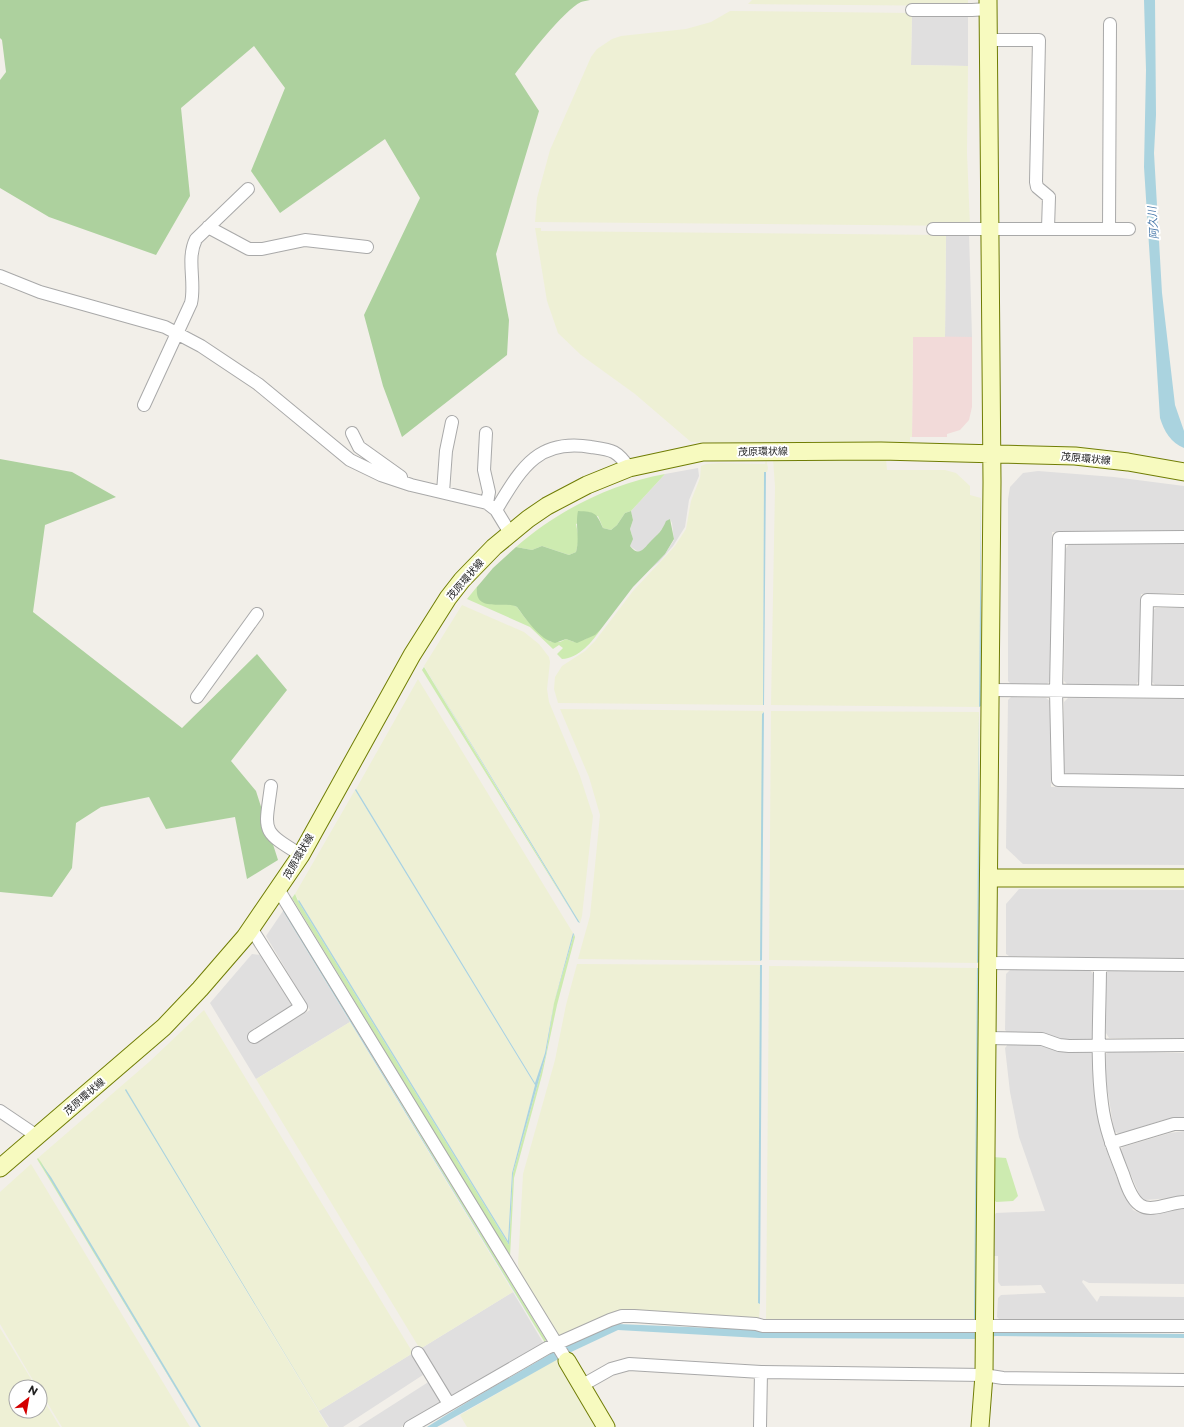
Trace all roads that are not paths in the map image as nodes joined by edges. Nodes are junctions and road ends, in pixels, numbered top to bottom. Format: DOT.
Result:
graph roads {
  1 [pos="988,4"];
  2 [pos="912,10"];
  3 [pos="1110,24"];
  4 [pos="988,38"];
  5 [pos="248,189"];
  6 [pos="208,227"];
  7 [pos="1048,228"];
  8 [pos="933,229"];
  9 [pos="989,229"];
  10 [pos="1109,229"];
  11 [pos="1129,229"];
  12 [pos="367,247"];
  13 [pos="0,276"];
  14 [pos="178,334"];
  15 [pos="144,405"];
  16 [pos="452,422"];
  17 [pos="352,433"];
  18 [pos="486,433"];
  19 [pos="991,455"];
  20 [pos="628,468"];
  21 [pos="1184,472"];
  22 [pos="411,485"];
  23 [pos="442,492"];
  24 [pos="492,506"];
  25 [pos="510,533"];
  26 [pos="1184,537"];
  27 [pos="1184,601"];
  28 [pos="257,614"];
  29 [pos="990,690"];
  30 [pos="1056,691"];
  31 [pos="1145,691"];
  32 [pos="1184,692"];
  33 [pos="197,697"];
  34 [pos="1184,782"];
  35 [pos="271,786"];
  36 [pos="301,854"];
  37 [pos="989,878"];
  38 [pos="1184,878"];
  39 [pos="278,889"];
  40 [pos="251,928"];
  41 [pos="988,963"];
  42 [pos="1100,965"];
  43 [pos="1184,965"];
  44 [pos="254,1037"];
  45 [pos="987,1038"];
  46 [pos="1100,1045"];
  47 [pos="1184,1045"];
  48 [pos="0,1111"];
  49 [pos="1184,1124"];
  50 [pos="37,1136"];
  51 [pos="1111,1144"];
  52 [pos="0,1168"];
  53 [pos="1184,1202"];
  54 [pos="984,1326"];
  55 [pos="1184,1326"];
  56 [pos="556,1344"];
  57 [pos="418,1353"];
  58 [pos="566,1361"];
  59 [pos="761,1372"];
  60 [pos="984,1375"];
  61 [pos="1184,1380"];
  62 [pos="581,1386"];
  63 [pos="448,1404"];
  64 [pos="410,1427"];
  65 [pos="606,1427"];
  66 [pos="760,1427"];
  67 [pos="980,1427"];
  1 -- 2 [label="street"];
  1 -- 4 [label="street"];
  3 -- 10 [label="street"];
  4 -- 7 [label="street"];
  4 -- 9 [label="street"];
  5 -- 6 [label="street"];
  6 -- 12 [label="street"];
  6 -- 14 [label="street"];
  7 -- 9 [label="street"];
  7 -- 10 [label="street"];
  8 -- 9 [label="street"];
  9 -- 19 [label="street"];
  10 -- 11 [label="street"];
  13 -- 14 [label="street"];
  14 -- 15 [label="street"];
  14 -- 22 [label="street"];
  16 -- 23 [label="street"];
  17 -- 22 [label="street"];
  18 -- 24 [label="street"];
  19 -- 20 [label="street, 茂原環状線"];
  19 -- 21 [label="street, 茂原環状線"];
  19 -- 29 [label="street"];
  20 -- 24 [label="street"];
  20 -- 25 [label="street, 茂原環状線"];
  22 -- 23 [label="street"];
  23 -- 24 [label="street"];
  24 -- 25 [label="street"];
  25 -- 36 [label="street, 茂原環状線"];
  26 -- 30 [label="street"];
  27 -- 31 [label="street"];
  28 -- 33 [label="street"];
  29 -- 30 [label="street"];
  29 -- 37 [label="street"];
  30 -- 31 [label="street"];
  30 -- 34 [label="street"];
  31 -- 32 [label="street"];
  35 -- 36 [label="street"];
  36 -- 39 [label="street, 茂原環状線"];
  37 -- 38 [label="street"];
  37 -- 41 [label="street"];
  39 -- 40 [label="street, 茂原環状線"];
  39 -- 56 [label="street"];
  40 -- 44 [label="street"];
  40 -- 50 [label="street, 茂原環状線"];
  41 -- 42 [label="street"];
  41 -- 45 [label="street"];
  42 -- 43 [label="street"];
  42 -- 46 [label="street"];
  45 -- 46 [label="street"];
  45 -- 54 [label="street"];
  46 -- 47 [label="street"];
  46 -- 51 [label="street"];
  48 -- 50 [label="street"];
  49 -- 51 [label="street"];
  50 -- 52 [label="street, 茂原環状線"];
  51 -- 53 [label="street"];
  54 -- 55 [label="street"];
  54 -- 56 [label="street"];
  54 -- 60 [label="street"];
  56 -- 58 [label="street"];
  56 -- 63 [label="street"];
  57 -- 63 [label="street"];
  58 -- 62 [label="street"];
  59 -- 60 [label="street"];
  59 -- 62 [label="street"];
  59 -- 66 [label="street"];
  60 -- 61 [label="street"];
  60 -- 67 [label="street"];
  62 -- 65 [label="street"];
  63 -- 64 [label="street"];
}
